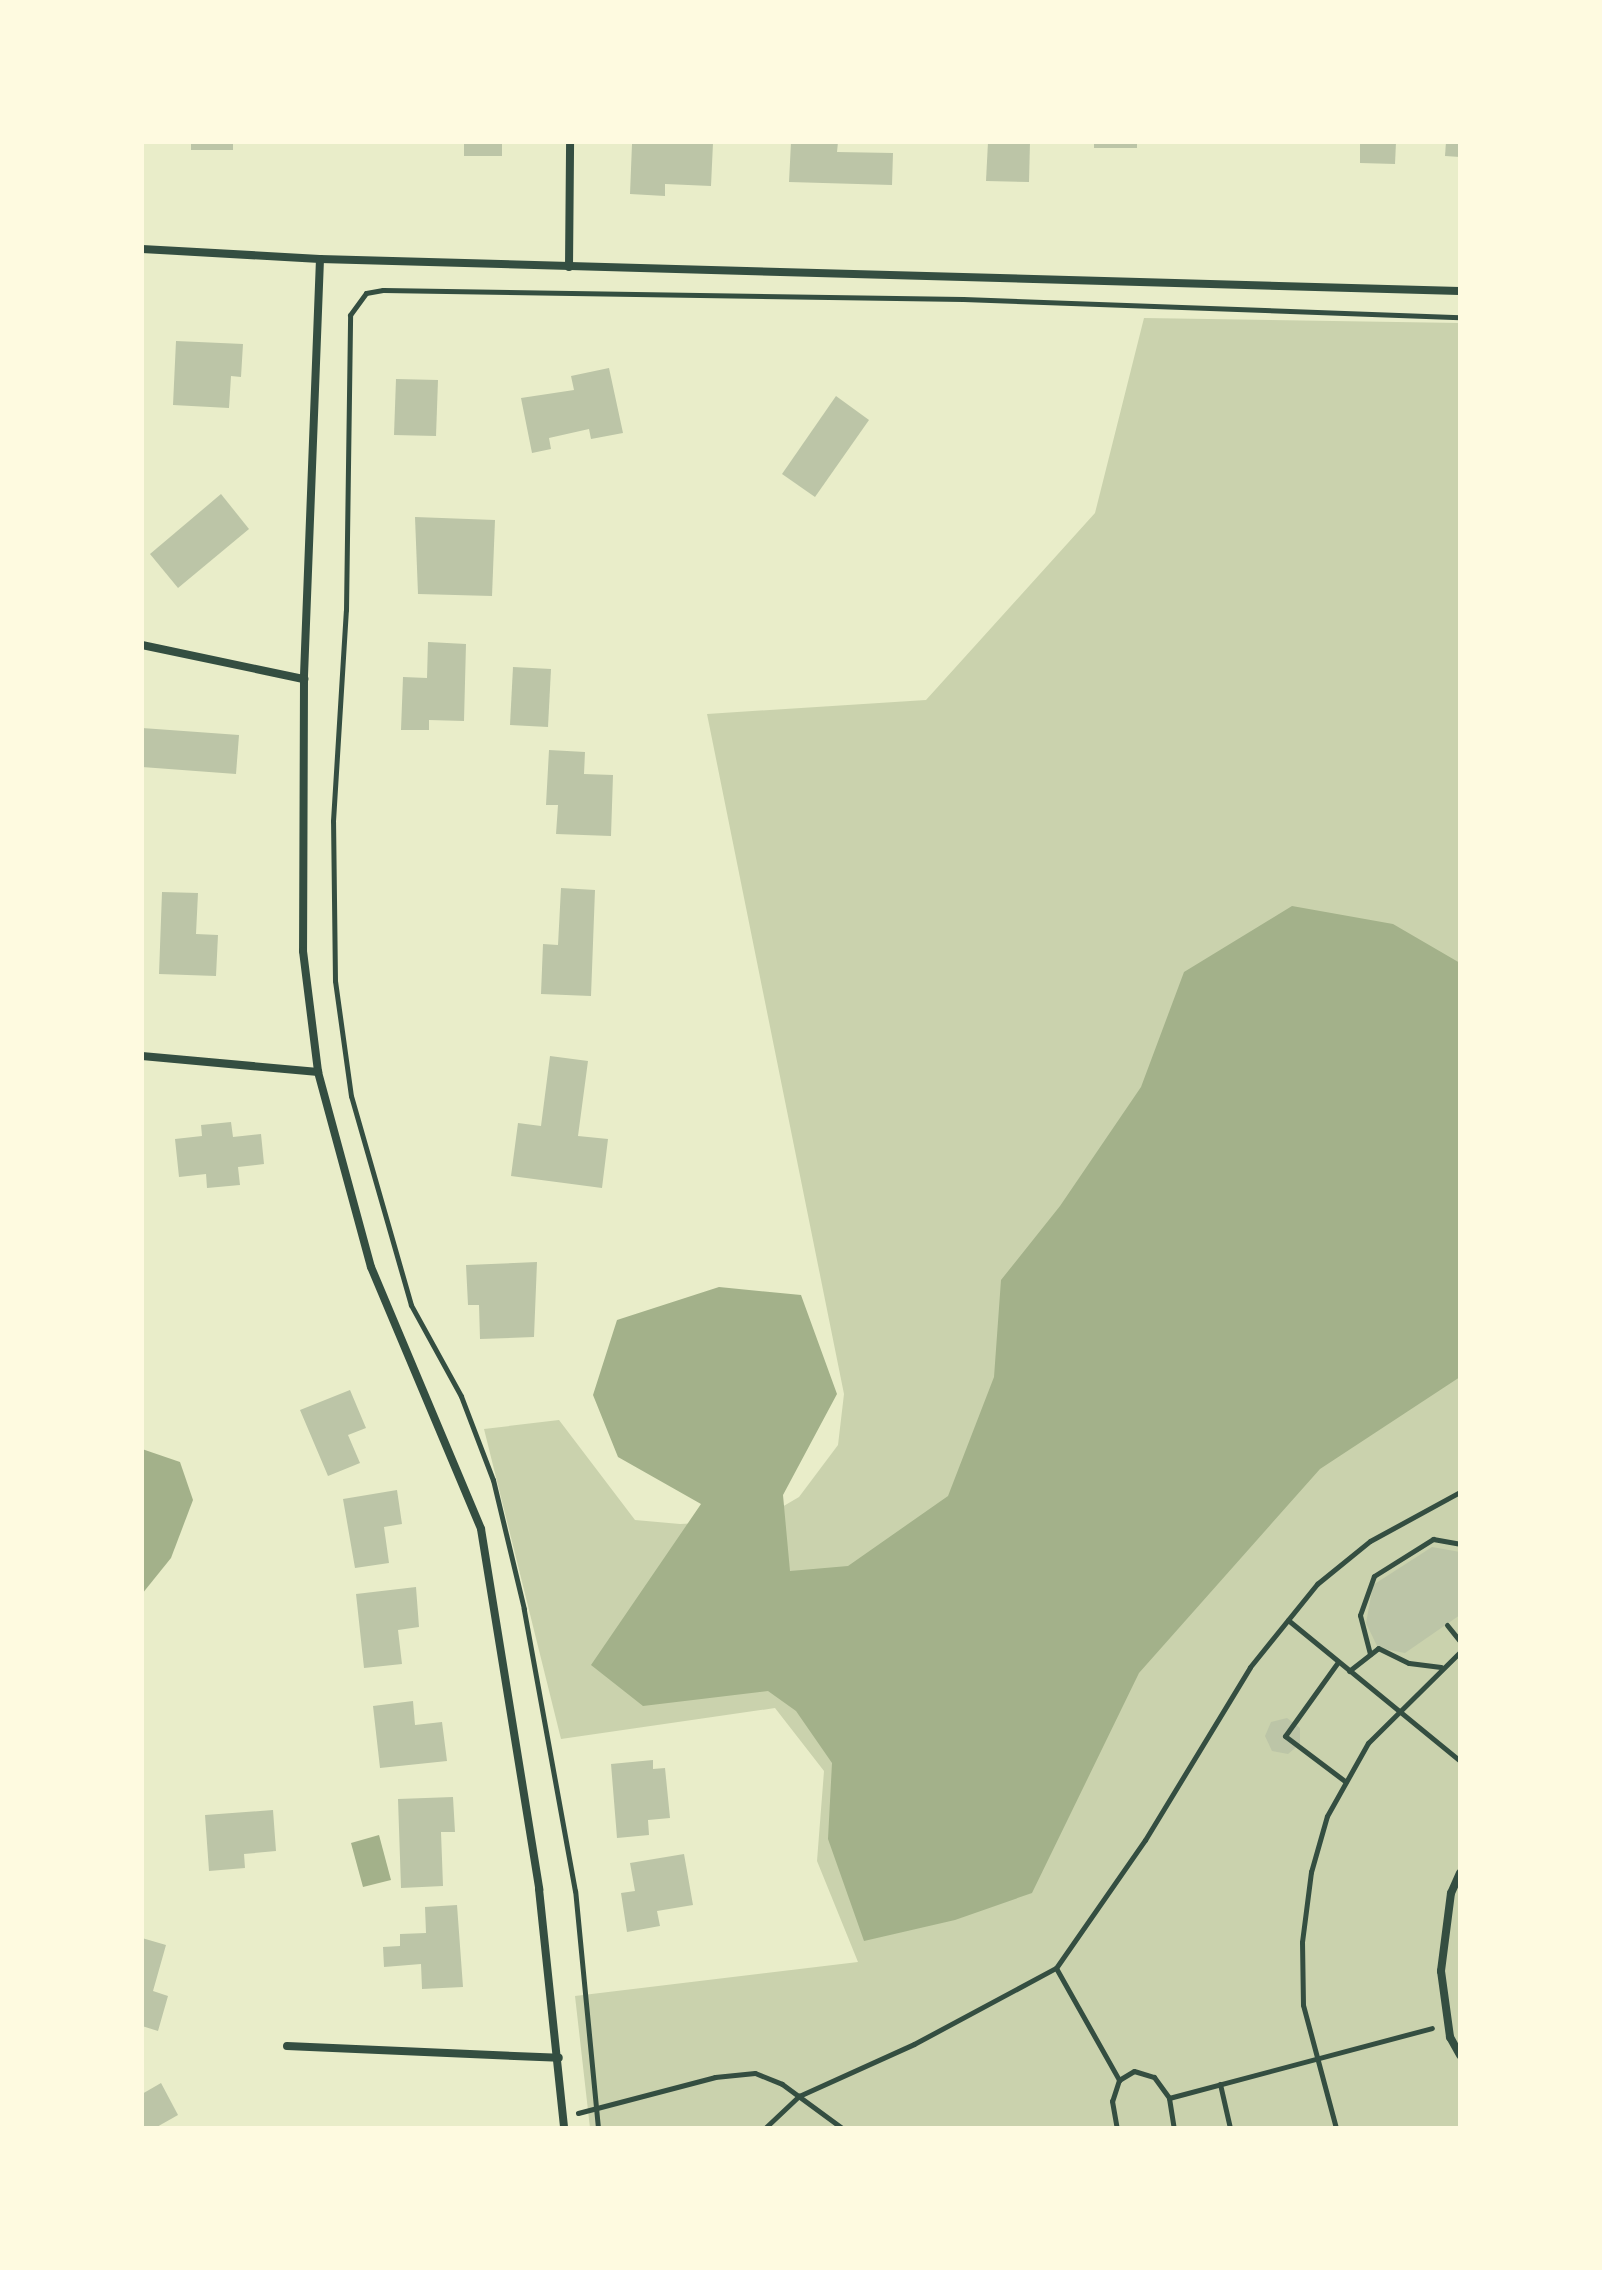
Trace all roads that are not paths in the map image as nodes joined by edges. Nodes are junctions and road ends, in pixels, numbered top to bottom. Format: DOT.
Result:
graph roads {
  1 [pos="570,142"];
  2 [pos="142,249"];
  3 [pos="320,259"];
  4 [pos="569,267"];
  5 [pos="1460,291"];
  6 [pos="142,645"];
  7 [pos="304,679"];
  8 [pos="142,1056"];
  9 [pos="318,1072"];
  10 [pos="1460,1873"];
  11 [pos="287,2046"];
  12 [pos="1460,2055"];
  13 [pos="559,2058"];
  14 [pos="564,2128"];
  1 -- 4 [label="street"];
  2 -- 3 [label="street"];
  3 -- 4 [label="street"];
  3 -- 7 [label="street"];
  4 -- 5 [label="street"];
  6 -- 7 [label="street"];
  7 -- 9 [label="street"];
  8 -- 9 [label="street"];
  9 -- 13 [label="street"];
  10 -- 12 [label="street"];
  11 -- 13 [label="street"];
  13 -- 14 [label="street"];
}
